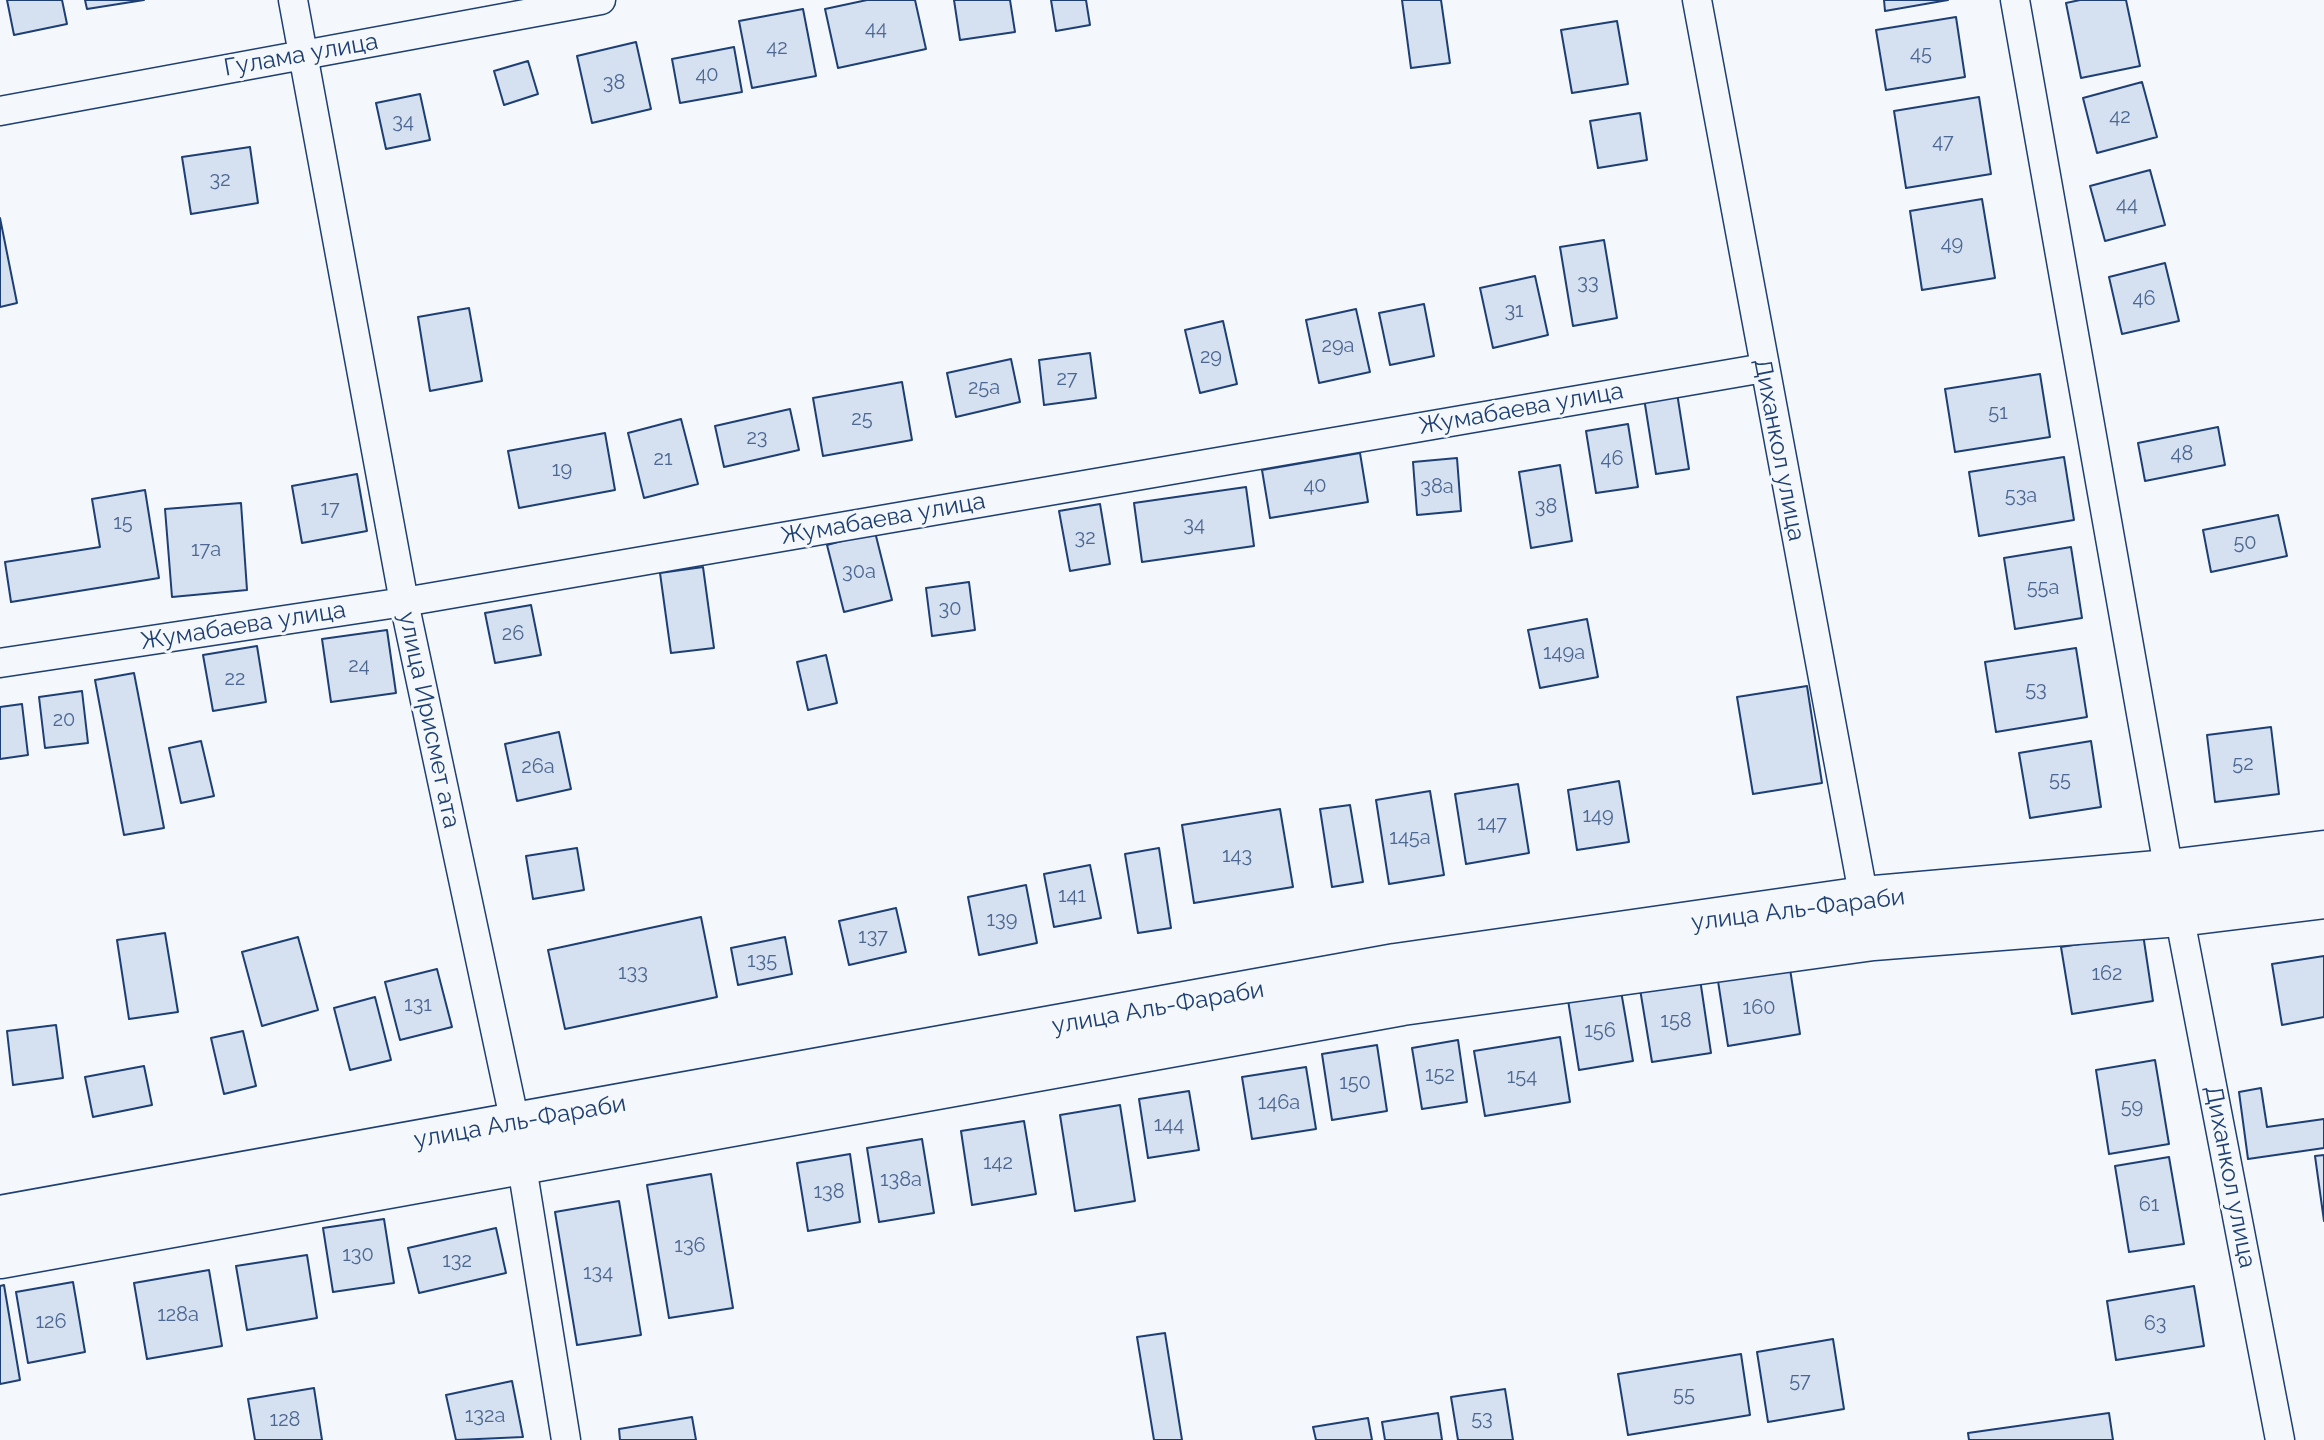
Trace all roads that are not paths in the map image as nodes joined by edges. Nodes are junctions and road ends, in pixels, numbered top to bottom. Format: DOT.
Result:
graph roads {
  1 [pos="293,0"];
  2 [pos="601,0"];
  3 [pos="1697,0"];
  4 [pos="2015,0"];
  5 [pos="303,55"];
  6 [pos="0,111"];
  7 [pos="1764,368"];
  8 [pos="404,602"];
  9 [pos="0,663"];
  10 [pos="2324,853"];
  11 [pos="2169,872"];
  12 [pos="2324,896"];
  13 [pos="1864,899"];
  14 [pos="2179,914"];
  15 [pos="518,1141"];
  16 [pos="0,1218"];
  17 [pos="0,1256"];
  18 [pos="566,1440"];
  19 [pos="2280,1440"];
  1 -- 5 [label="street, улица Ирисмет ата"];
  2 -- 5 [label="street, Гулама улица"];
  3 -- 7 [label="street, Диханкол улица"];
  4 -- 11 [label="street"];
  5 -- 6 [label="street, Гулама улица"];
  5 -- 8 [label="street, улица Ирисмет ата"];
  7 -- 8 [label="street, Жумабаева улица"];
  7 -- 13 [label="street, Диханкол улица"];
  8 -- 9 [label="street, Жумабаева улица"];
  8 -- 15 [label="street, улица Ирисмет ата"];
  10 -- 11 [label="main road, улица Аль-Фараби"];
  11 -- 13 [label="main road, улица Аль-Фараби"];
  12 -- 14 [label="main road, улица Аль-Фараби"];
  13 -- 15 [label="main road, улица Аль-Фараби"];
  14 -- 15 [label="main road, улица Аль-Фараби"];
  14 -- 19 [label="street, Диханкол улица"];
  15 -- 16 [label="main road, улица Аль-Фараби"];
  15 -- 17 [label="main road, улица Аль-Фараби"];
  15 -- 18 [label="street, улица Ирисмет ата"];
}
